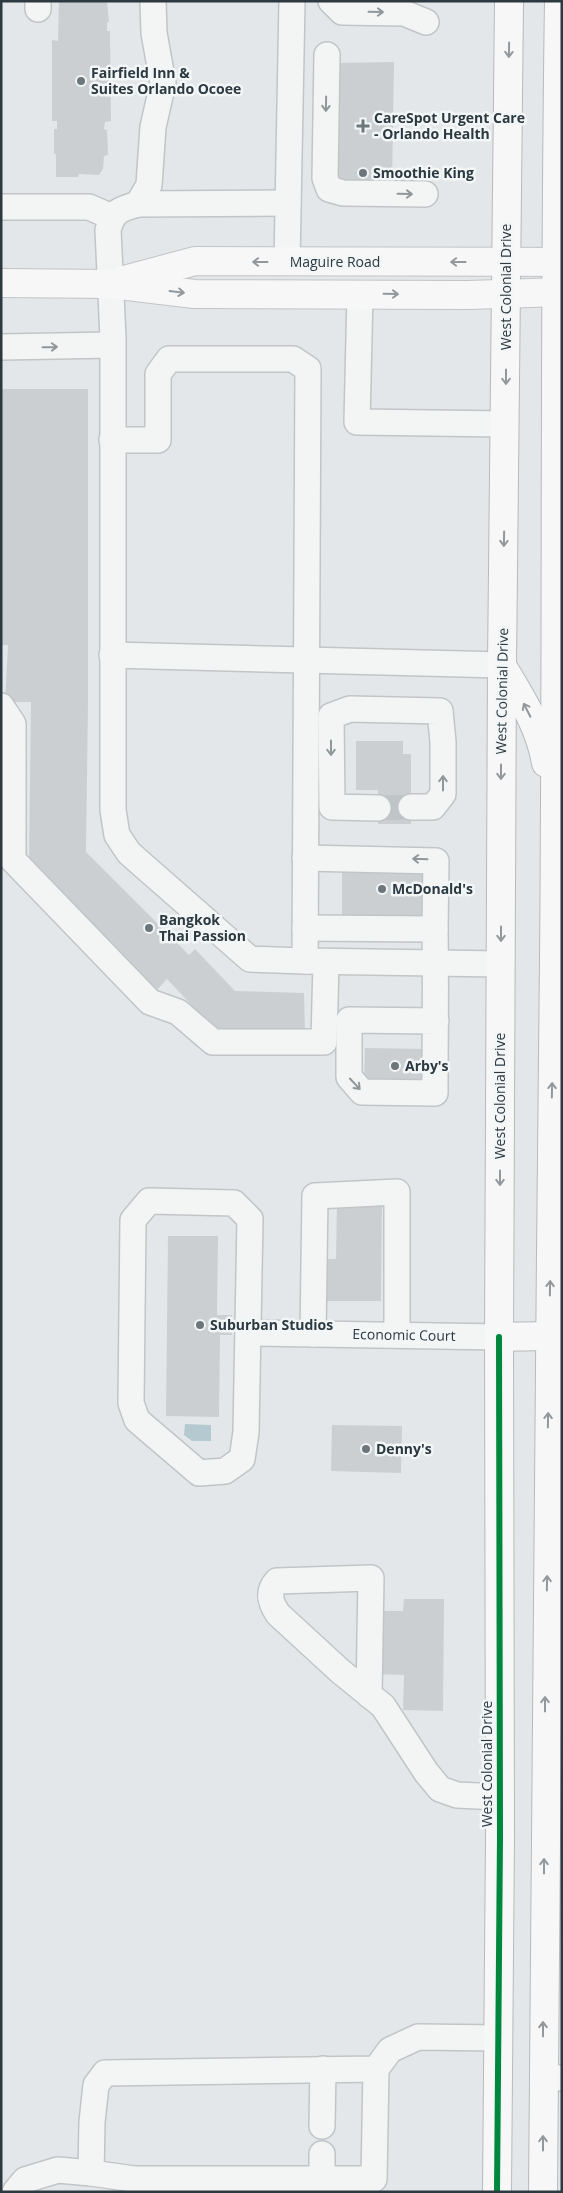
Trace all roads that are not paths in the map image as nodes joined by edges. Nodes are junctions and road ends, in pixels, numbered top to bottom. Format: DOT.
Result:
graph roads {
  1 [pos="153,1"];
  2 [pos="292,1"];
  3 [pos="331,1"];
  4 [pos="509,1"];
  5 [pos="559,1"];
  6 [pos="426,22"];
  7 [pos="327,55"];
  8 [pos="425,194"];
  9 [pos="288,203"];
  10 [pos="138,204"];
  11 [pos="1,207"];
  12 [pos="112,217"];
  13 [pos="506,261"];
  14 [pos="287,262"];
  15 [pos="559,262"];
  16 [pos="1,283"];
  17 [pos="111,284"];
  18 [pos="559,292"];
  19 [pos="506,293"];
  20 [pos="360,294"];
  21 [pos="112,345"];
  22 [pos="1,348"];
  23 [pos="505,424"];
  24 [pos="112,440"];
  25 [pos="558,540"];
  26 [pos="112,655"];
  27 [pos="308,660"];
  28 [pos="502,665"];
  29 [pos="1,706"];
  30 [pos="307,715"];
  31 [pos="331,716"];
  32 [pos="558,806"];
  33 [pos="411,807"];
  34 [pos="378,808"];
  35 [pos="306,858"];
  36 [pos="305,928"];
  37 [pos="435,929"];
  38 [pos="315,961"];
  39 [pos="436,964"];
  40 [pos="501,964"];
  41 [pos="558,964"];
  42 [pos="436,1021"];
  43 [pos="324,1042"];
  44 [pos="349,1051"];
  45 [pos="557,1123"];
  46 [pos="248,1333"];
  47 [pos="313,1334"];
  48 [pos="397,1335"];
  49 [pos="549,1336"];
  50 [pos="499,1337"];
  51 [pos="370,1695"];
  52 [pos="499,1797"];
  53 [pos="498,2038"];
  54 [pos="376,2069"];
  55 [pos="323,2070"];
  56 [pos="552,2078"];
  57 [pos="322,2126"];
  58 [pos="90,2173"];
  59 [pos="16,2192"];
  60 [pos="497,2192"];
  61 [pos="543,2192"];
  1 -- 10 [label="lane"];
  2 -- 9 [label="lane"];
  3 -- 6 [label="lane, one-way"];
  4 -- 13 [label="main road, West Colonial Drive, one-way"];
  5 -- 15 [label="main road"];
  7 -- 8 [label="lane, one-way"];
  9 -- 10 [label="lane"];
  9 -- 14 [label="lane"];
  10 -- 12 [label="lane"];
  11 -- 12 [label="lane"];
  12 -- 17 [label="lane"];
  13 -- 14 [label="main road, Maguire Road, one-way"];
  13 -- 15 [label="main road, Maguire Road"];
  13 -- 19 [label="main road, West Colonial Drive"];
  14 -- 17 [label="main road, Maguire Road, one-way"];
  15 -- 18 [label="main road"];
  16 -- 17 [label="main road, Maguire Road"];
  17 -- 20 [label="main road, Maguire Road, one-way"];
  17 -- 21 [label="lane"];
  18 -- 19 [label="main road, Maguire Road"];
  18 -- 25 [label="main road"];
  20 -- 19 [label="main road, Maguire Road, one-way"];
  19 -- 23 [label="main road, West Colonial Drive, one-way"];
  20 -- 23 [label="lane"];
  22 -- 21 [label="lane, one-way"];
  21 -- 24 [label="lane"];
  23 -- 28 [label="main road, West Colonial Drive, one-way"];
  24 -- 26 [label="lane"];
  24 -- 27 [label="lane"];
  25 -- 32 [label="main road"];
  26 -- 27 [label="lane"];
  26 -- 38 [label="lane"];
  27 -- 28 [label="lane"];
  27 -- 30 [label="lane"];
  32 -- 28 [label="main road, one-way"];
  28 -- 40 [label="main road, West Colonial Drive, one-way"];
  29 -- 43 [label="lane"];
  30 -- 31 [label="lane"];
  30 -- 35 [label="lane"];
  33 -- 31 [label="lane, one-way"];
  31 -- 34 [label="lane, one-way"];
  32 -- 41 [label="main road"];
  35 -- 36 [label="lane"];
  37 -- 35 [label="lane, one-way"];
  36 -- 37 [label="lane"];
  36 -- 38 [label="lane"];
  37 -- 39 [label="lane"];
  38 -- 39 [label="lane"];
  38 -- 43 [label="lane"];
  39 -- 40 [label="lane"];
  39 -- 42 [label="lane"];
  40 -- 50 [label="main road, West Colonial Drive, one-way"];
  45 -- 41 [label="main road, one-way"];
  42 -- 44 [label="lane"];
  44 -- 42 [label="lane, one-way"];
  43 -- 44 [label="lane"];
  49 -- 45 [label="main road, one-way"];
  46 -- 46 [label="lane"];
  46 -- 47 [label="lane, Economic Court"];
  47 -- 48 [label="lane, Economic Court"];
  47 -- 48 [label="lane"];
  48 -- 50 [label="lane, Economic Court"];
  49 -- 50 [label="main road"];
  56 -- 49 [label="main road, one-way"];
  50 -- 52 [label="main road, West Colonial Drive"];
  51 -- 51 [label="lane"];
  51 -- 52 [label="lane"];
  52 -- 53 [label="main road, West Colonial Drive"];
  53 -- 54 [label="lane"];
  53 -- 60 [label="main road, West Colonial Drive"];
  54 -- 55 [label="lane"];
  54 -- 58 [label="lane"];
  55 -- 57 [label="lane"];
  55 -- 58 [label="lane"];
  61 -- 56 [label="main road, one-way"];
  58 -- 59 [label="lane"];
}
